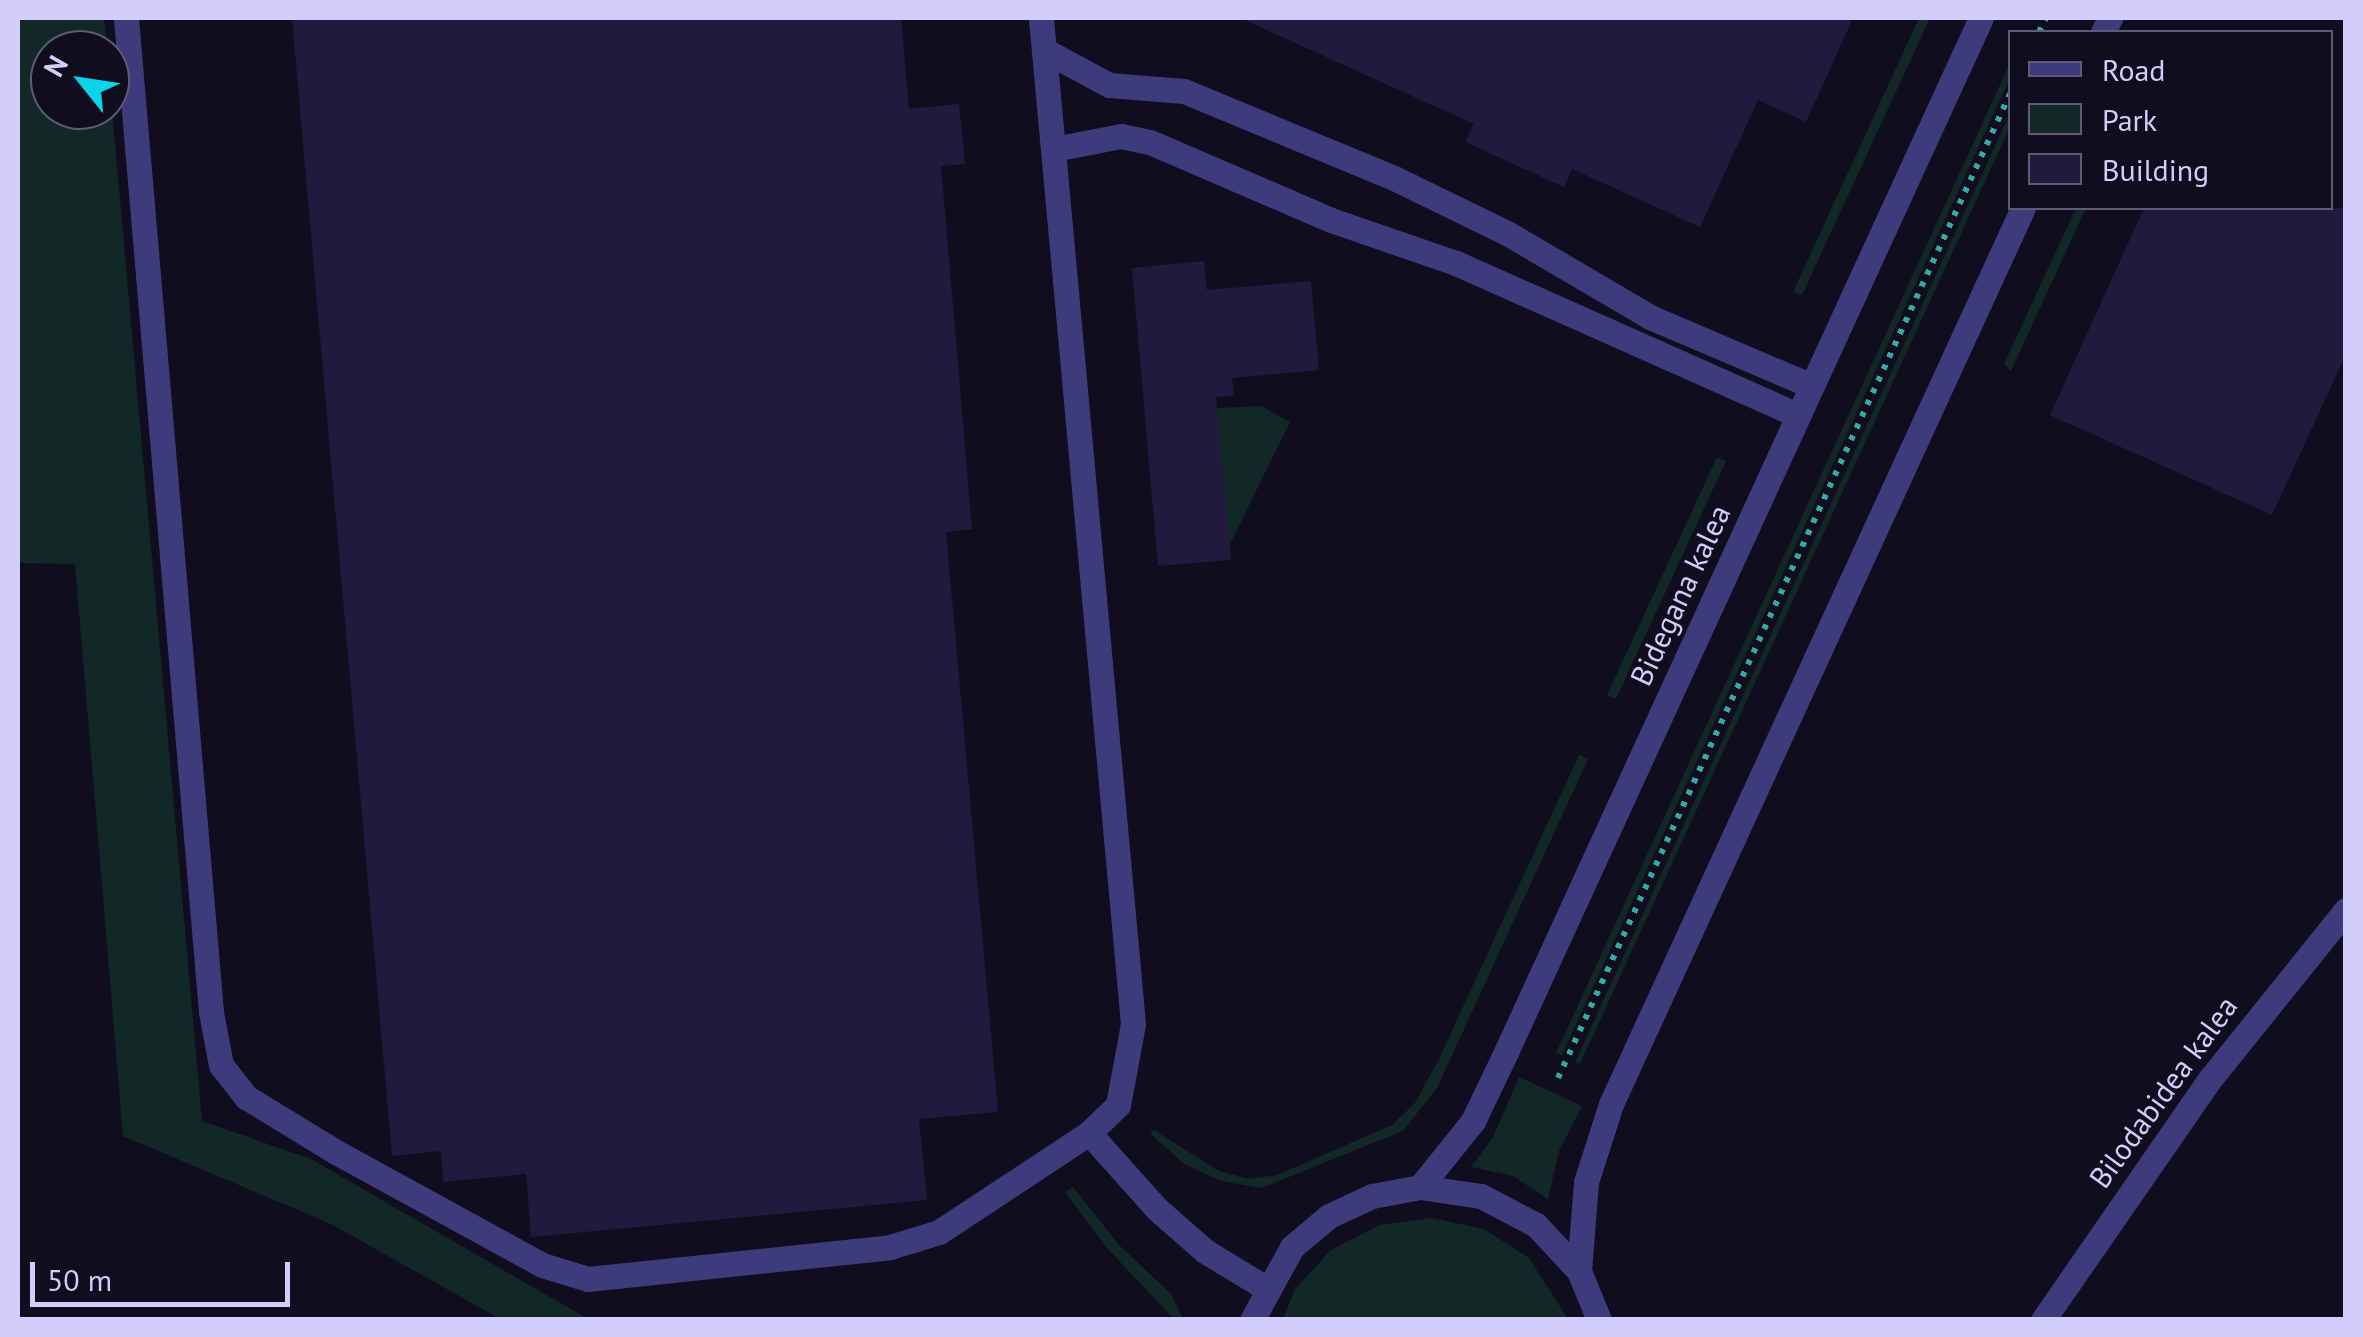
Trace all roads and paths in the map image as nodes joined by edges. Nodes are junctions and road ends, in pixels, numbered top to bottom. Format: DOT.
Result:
graph roads {
  1 [pos="126,18"];
  2 [pos="1042,18"];
  3 [pos="1981,18"];
  4 [pos="1044,50"];
  5 [pos="2008,98"];
  6 [pos="1054,149"];
  7 [pos="2021,210"];
  8 [pos="1812,386"];
  9 [pos="1798,415"];
  10 [pos="2346,910"];
  11 [pos="1558,1078"];
  12 [pos="1089,1133"];
  13 [pos="1420,1188"];
  14 [pos="1578,1272"];
  15 [pos="1264,1287"];
  16 [pos="1252,1320"];
  17 [pos="1599,1320"];
  18 [pos="2043,1320"];
  1 -- 12 [label="street"];
  2 -- 4 [label="street"];
  3 -- 8 [label="street, Bidegana kalea"];
  4 -- 6 [label="street"];
  4 -- 8 [label="street"];
  5 -- 11 [label="path"];
  6 -- 9 [label="street"];
  6 -- 12 [label="street"];
  7 -- 14 [label="street"];
  8 -- 9 [label="street, Bidegana kalea"];
  9 -- 13 [label="street, Bidegana kalea"];
  10 -- 18 [label="street, Bilodabidea kalea"];
  12 -- 15 [label="street"];
  13 -- 14 [label="street"];
  13 -- 15 [label="street"];
  14 -- 17 [label="street"];
  15 -- 16 [label="street"];
}
